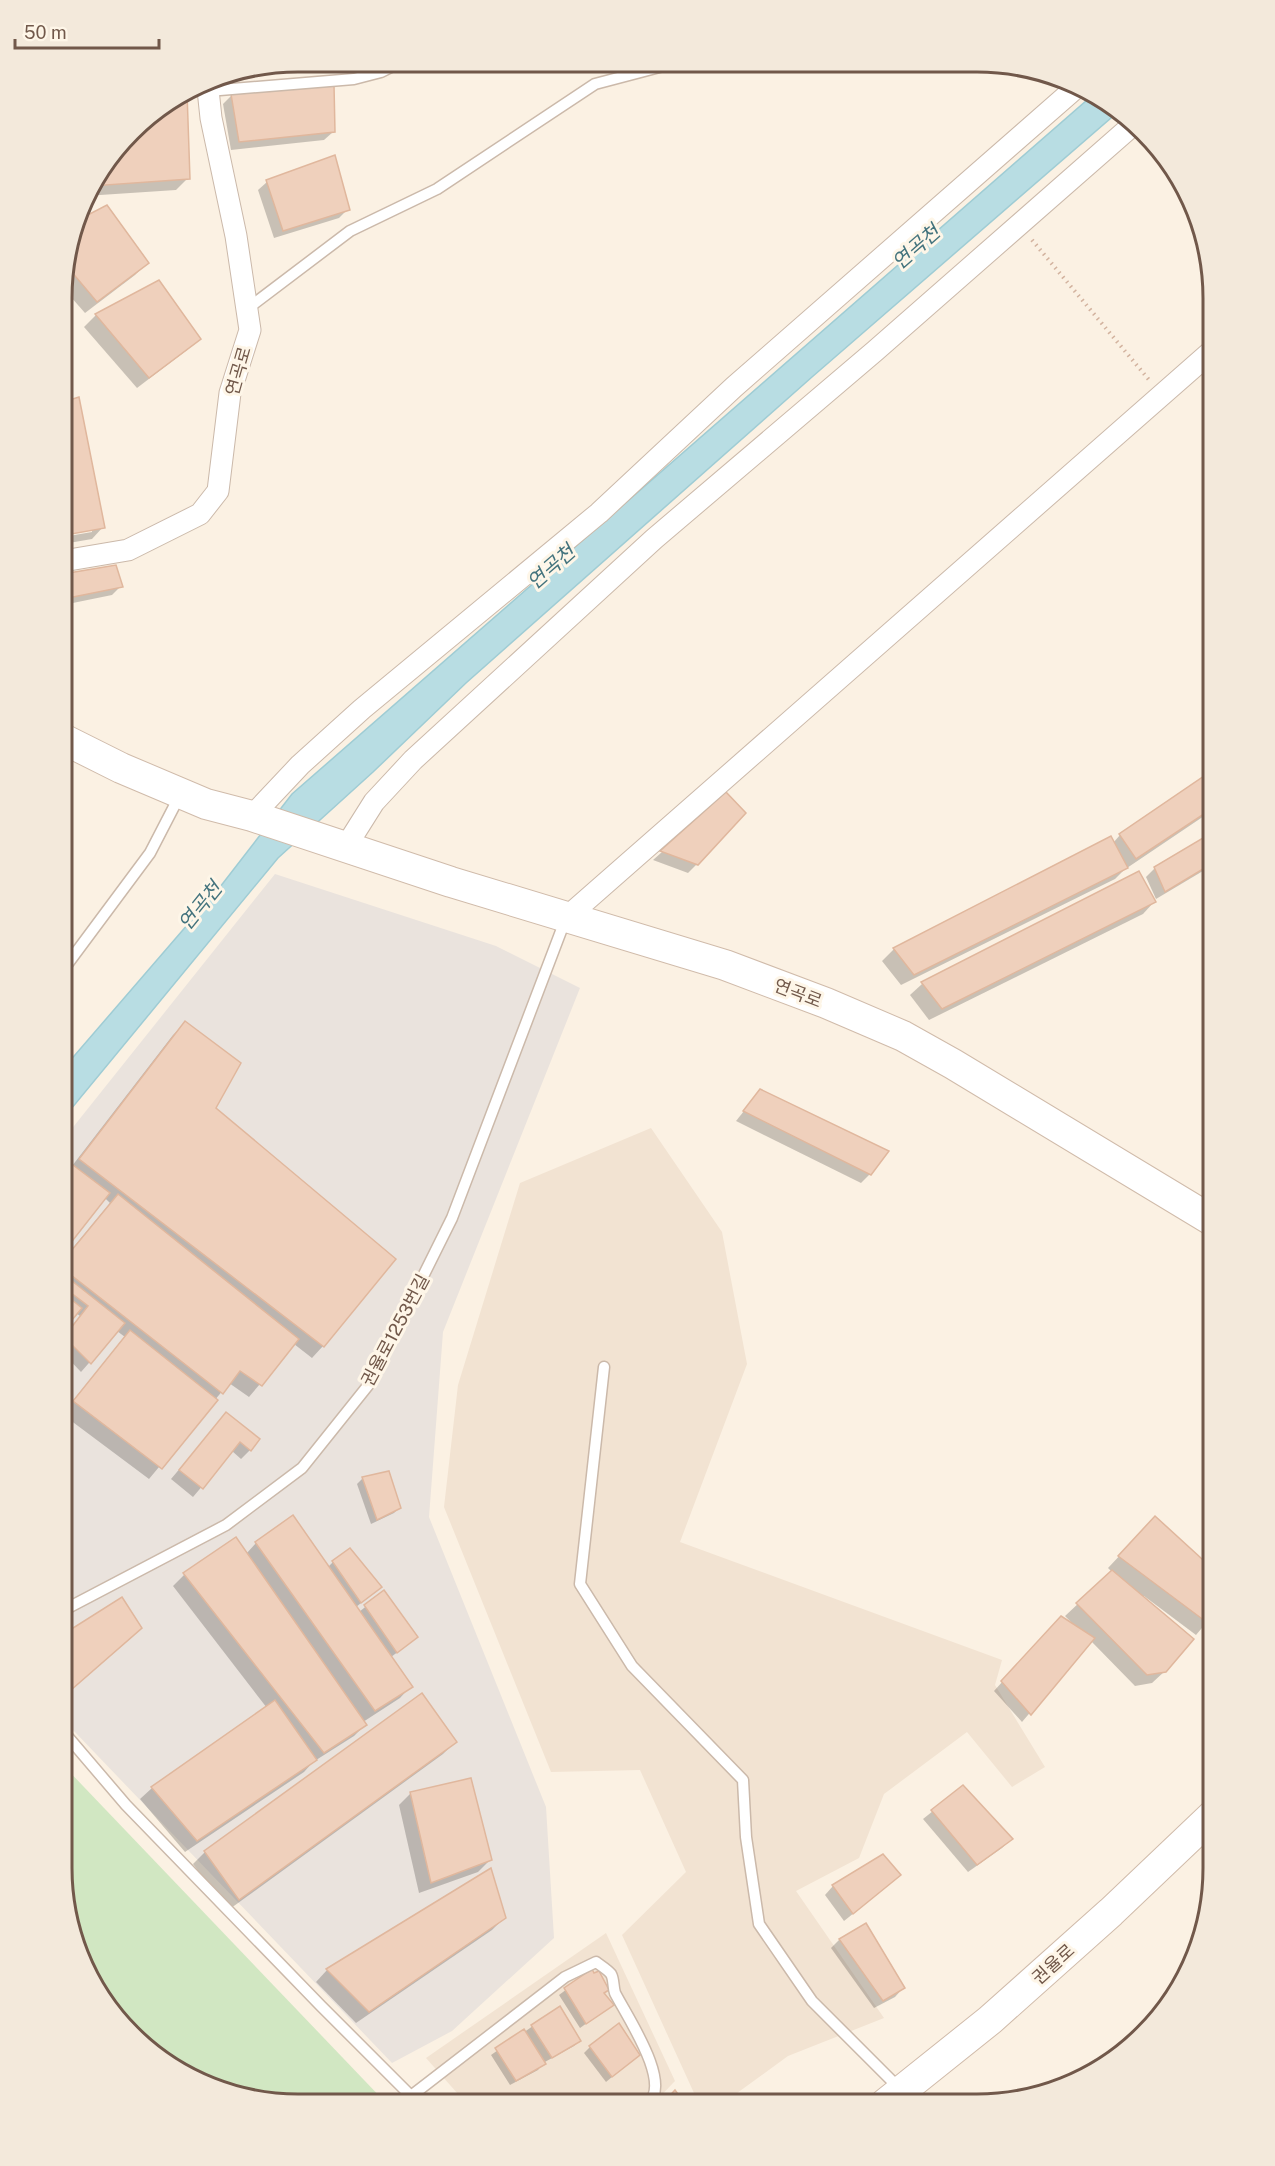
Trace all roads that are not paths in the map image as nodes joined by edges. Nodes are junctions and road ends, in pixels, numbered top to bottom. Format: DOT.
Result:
graph roads {
  1 [pos="381,72"];
  2 [pos="641,72"];
  3 [pos="221,85"];
  4 [pos="208,91"];
  5 [pos="1071,92"];
  6 [pos="1128,129"];
  7 [pos="247,309"];
  8 [pos="1203,360"];
  9 [pos="72,559"];
  10 [pos="72,742"];
  11 [pos="181,794"];
  12 [pos="252,816"];
  13 [pos="345,848"];
  14 [pos="566,918"];
  15 [pos="72,958"];
  16 [pos="1203,1215"];
  17 [pos="604,1367"];
  18 [pos="72,1606"];
  19 [pos="72,1742"];
  20 [pos="1203,1825"];
  21 [pos="410,2094"];
  22 [pos="421,2094"];
  23 [pos="654,2094"];
  24 [pos="891,2094"];
  25 [pos="899,2094"];
  1 -- 3 [label="lane"];
  2 -- 7 [label="lane"];
  4 -- 7 [label="street, 연곡로"];
  5 -- 12 [label="street"];
  6 -- 13 [label="street"];
  7 -- 9 [label="street, 연곡로"];
  8 -- 14 [label="street"];
  10 -- 11 [label="street"];
  11 -- 12 [label="street"];
  11 -- 15 [label="lane"];
  12 -- 13 [label="street, 연곡로"];
  13 -- 14 [label="street, 연곡로"];
  14 -- 16 [label="street, 연곡로"];
  14 -- 18 [label="lane, 권율로1253번길"];
  17 -- 24 [label="lane"];
  19 -- 21 [label="lane"];
  20 -- 25 [label="street, 권율로"];
  22 -- 23 [label="lane"];
}
